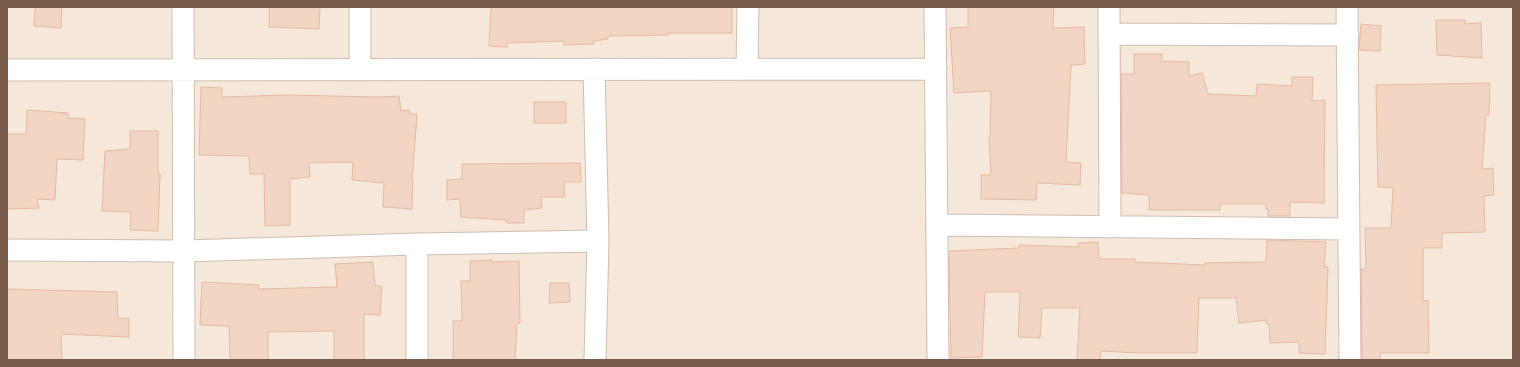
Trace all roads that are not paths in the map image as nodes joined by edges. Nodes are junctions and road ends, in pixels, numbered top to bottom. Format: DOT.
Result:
graph roads {
  1 [pos="182,7"];
  2 [pos="360,7"];
  3 [pos="748,7"];
  4 [pos="935,7"];
  5 [pos="1109,7"];
  6 [pos="1348,7"];
  7 [pos="1109,34"];
  8 [pos="1348,35"];
  9 [pos="747,68"];
  10 [pos="360,69"];
  11 [pos="594,69"];
  12 [pos="936,69"];
  13 [pos="7,70"];
  14 [pos="182,70"];
  15 [pos="937,225"];
  16 [pos="1110,227"];
  17 [pos="1349,229"];
  18 [pos="598,241"];
  19 [pos="417,244"];
  20 [pos="7,250"];
  21 [pos="184,251"];
  22 [pos="184,360"];
  23 [pos="416,360"];
  24 [pos="595,360"];
  25 [pos="938,360"];
  26 [pos="1350,360"];
  1 -- 14 [label="street"];
  2 -- 10 [label="street"];
  3 -- 9 [label="street"];
  4 -- 12 [label="street"];
  5 -- 7 [label="street"];
  6 -- 8 [label="street"];
  7 -- 8 [label="street"];
  7 -- 16 [label="street"];
  8 -- 17 [label="street"];
  9 -- 11 [label="street"];
  9 -- 12 [label="street"];
  10 -- 11 [label="street"];
  10 -- 14 [label="street"];
  11 -- 18 [label="street"];
  12 -- 15 [label="street"];
  13 -- 14 [label="street"];
  14 -- 21 [label="street"];
  15 -- 16 [label="street"];
  15 -- 25 [label="street"];
  16 -- 17 [label="street"];
  17 -- 26 [label="street"];
  18 -- 19 [label="street"];
  18 -- 24 [label="street"];
  19 -- 21 [label="street"];
  19 -- 23 [label="street"];
  20 -- 21 [label="street"];
  21 -- 22 [label="street"];
}
